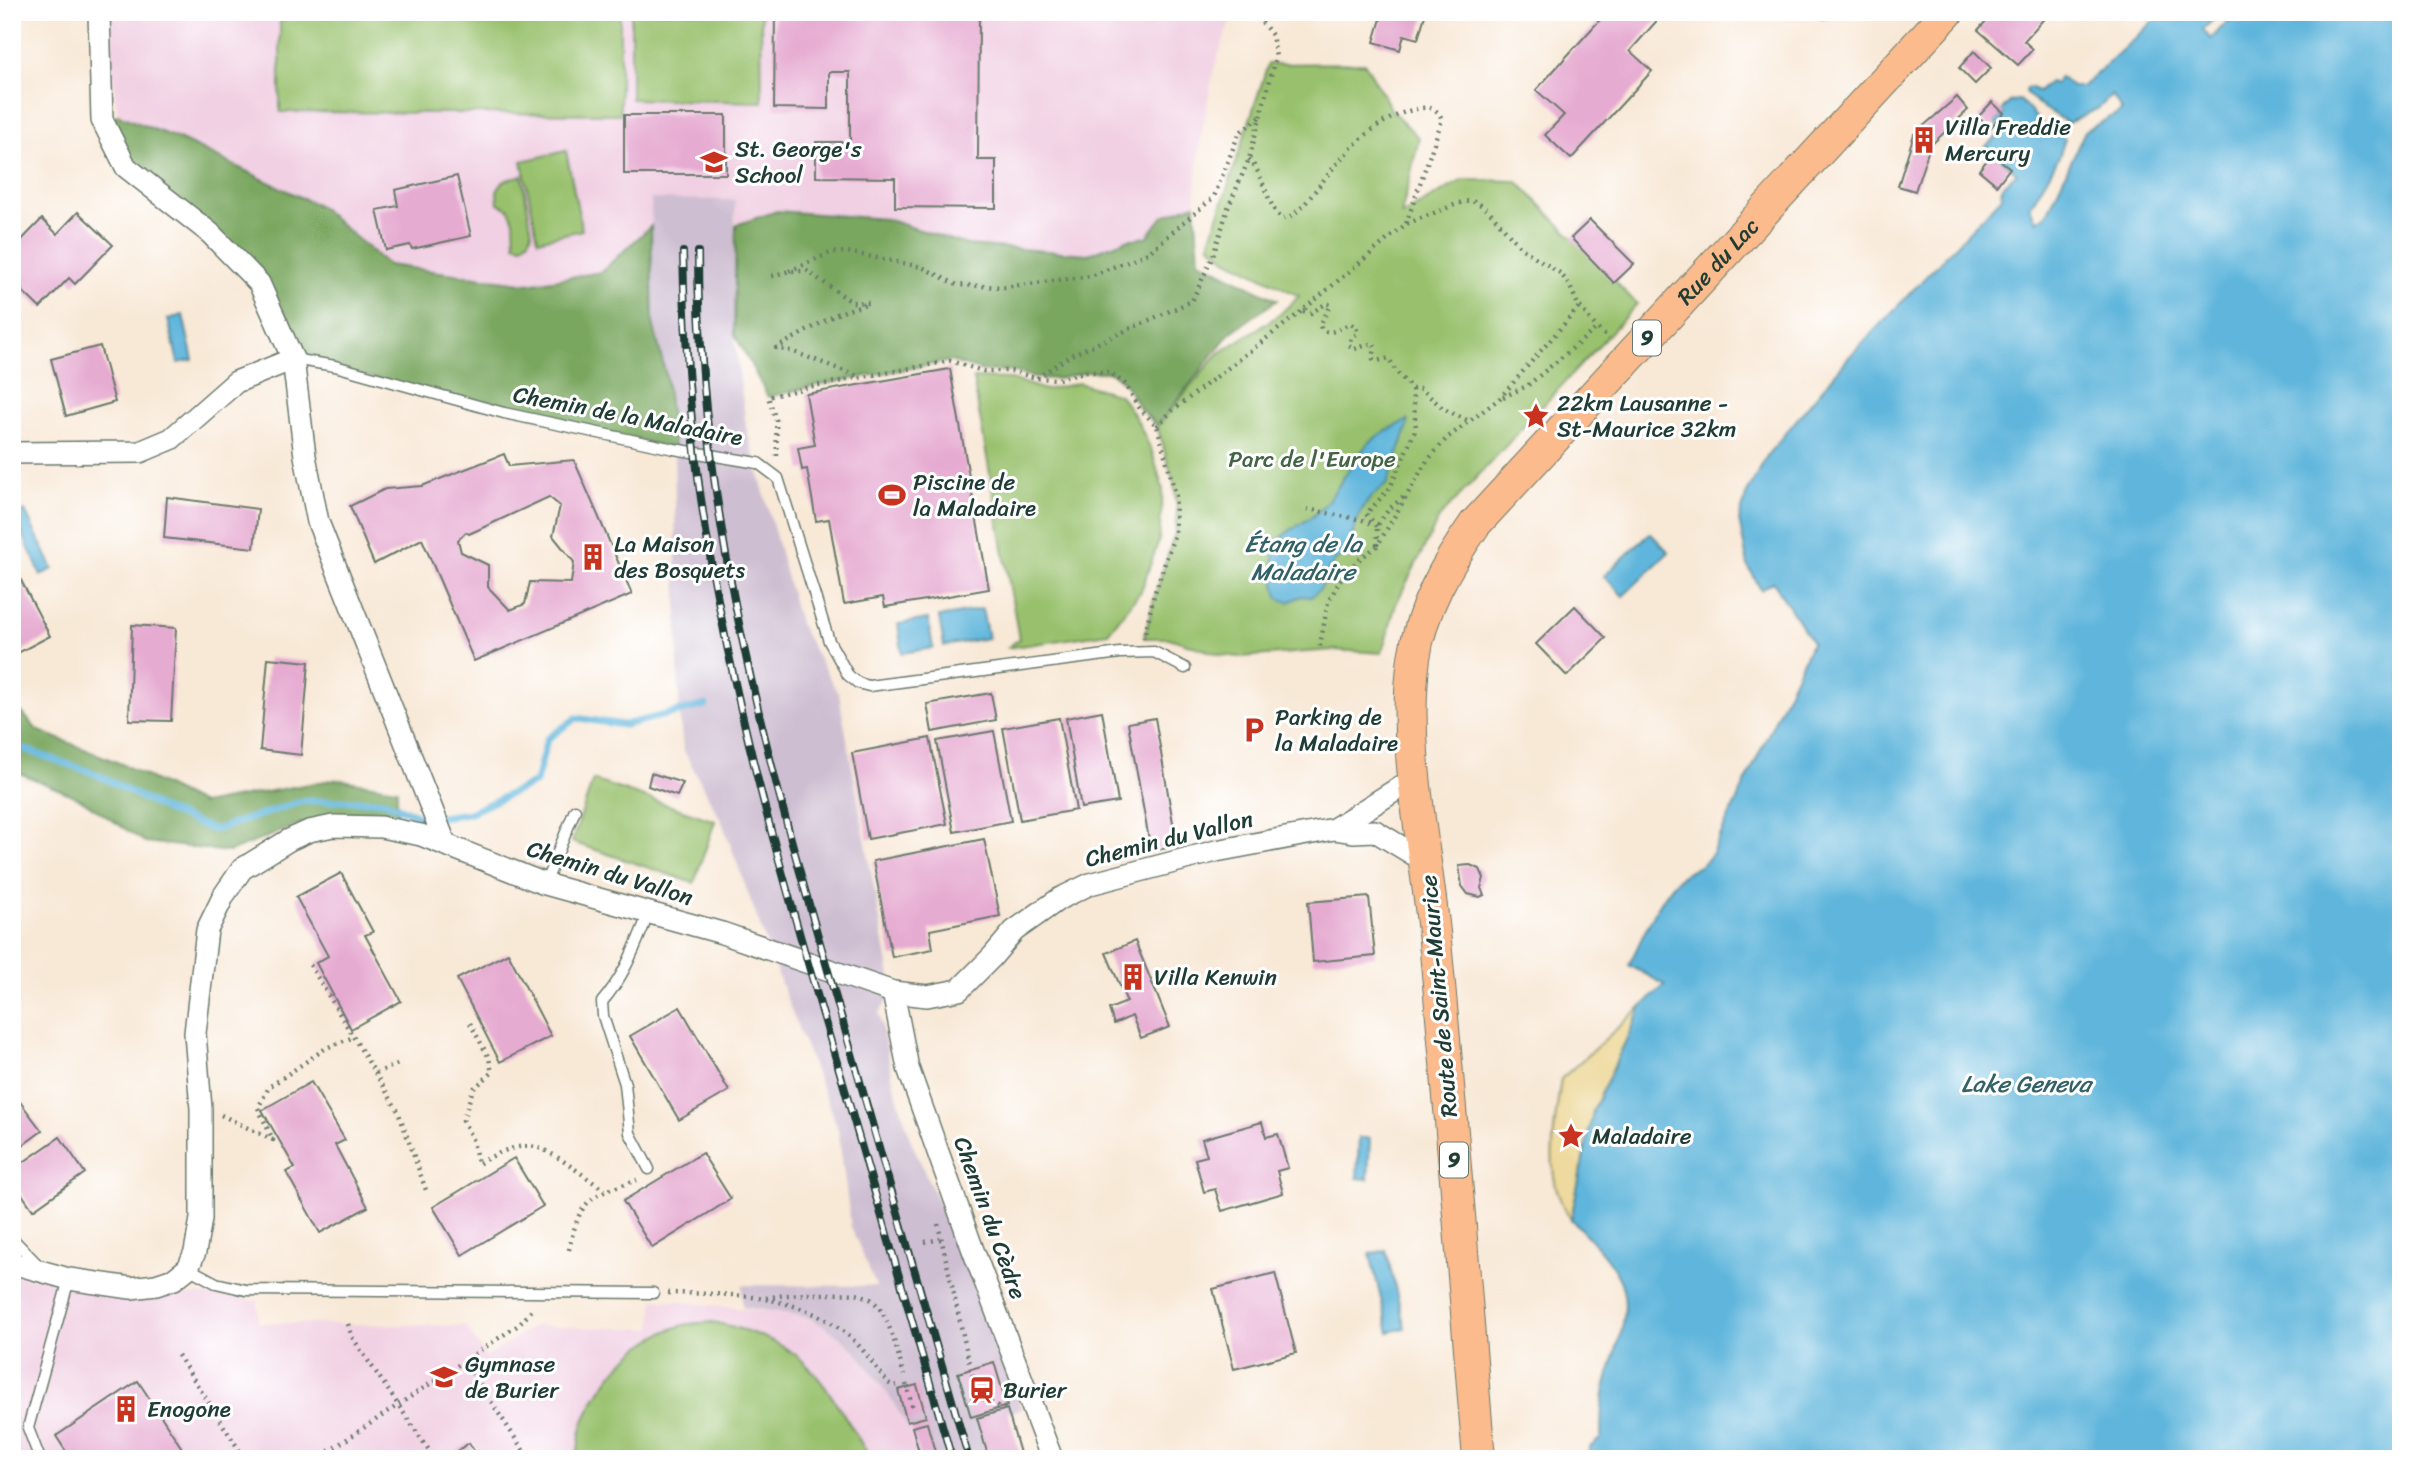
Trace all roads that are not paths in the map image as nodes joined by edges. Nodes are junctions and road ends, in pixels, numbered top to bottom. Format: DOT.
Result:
graph roads {
  1 [pos="99,12"];
  2 [pos="1948,12"];
  3 [pos="293,359"];
  4 [pos="12,453"];
  5 [pos="1185,668"];
  6 [pos="1410,701"];
  7 [pos="1415,778"];
  8 [pos="575,810"];
  9 [pos="1334,828"];
  10 [pos="442,836"];
  11 [pos="1426,862"];
  12 [pos="545,884"];
  13 [pos="649,912"];
  14 [pos="893,992"];
  15 [pos="649,1169"];
  16 [pos="12,1238"];
  17 [pos="12,1264"];
  18 [pos="188,1268"];
  19 [pos="47,1274"];
  20 [pos="69,1279"];
  21 [pos="653,1293"];
  22 [pos="40,1459"];
  23 [pos="1052,1459"];
  24 [pos="1479,1459"];
  1 -- 3 [label="street"];
  2 -- 6 [label="main road, Rue du Lac / 9"];
  3 -- 4 [label="street"];
  3 -- 5 [label="lane, Chemin de la Maladaire"];
  3 -- 10 [label="street"];
  6 -- 7 [label="main road, Route de Saint-Maurice / 9"];
  7 -- 9 [label="street, Chemin du Vallon"];
  7 -- 11 [label="main road, Route de Saint-Maurice / 9"];
  8 -- 12 [label="lane"];
  9 -- 11 [label="street, Chemin du Vallon"];
  9 -- 14 [label="street, Chemin du Vallon"];
  10 -- 12 [label="street, Chemin du Vallon"];
  10 -- 18 [label="street, Chemin du Vallon"];
  11 -- 24 [label="main road, Route de Saint-Maurice / 9"];
  12 -- 13 [label="street, Chemin du Vallon"];
  13 -- 14 [label="street, Chemin du Vallon"];
  13 -- 15 [label="lane"];
  14 -- 23 [label="street, Chemin du Cèdre"];
  16 -- 19 [label="lane"];
  17 -- 19 [label="street"];
  18 -- 20 [label="street"];
  18 -- 21 [label="lane"];
  19 -- 20 [label="street"];
  20 -- 22 [label="lane"];
}
